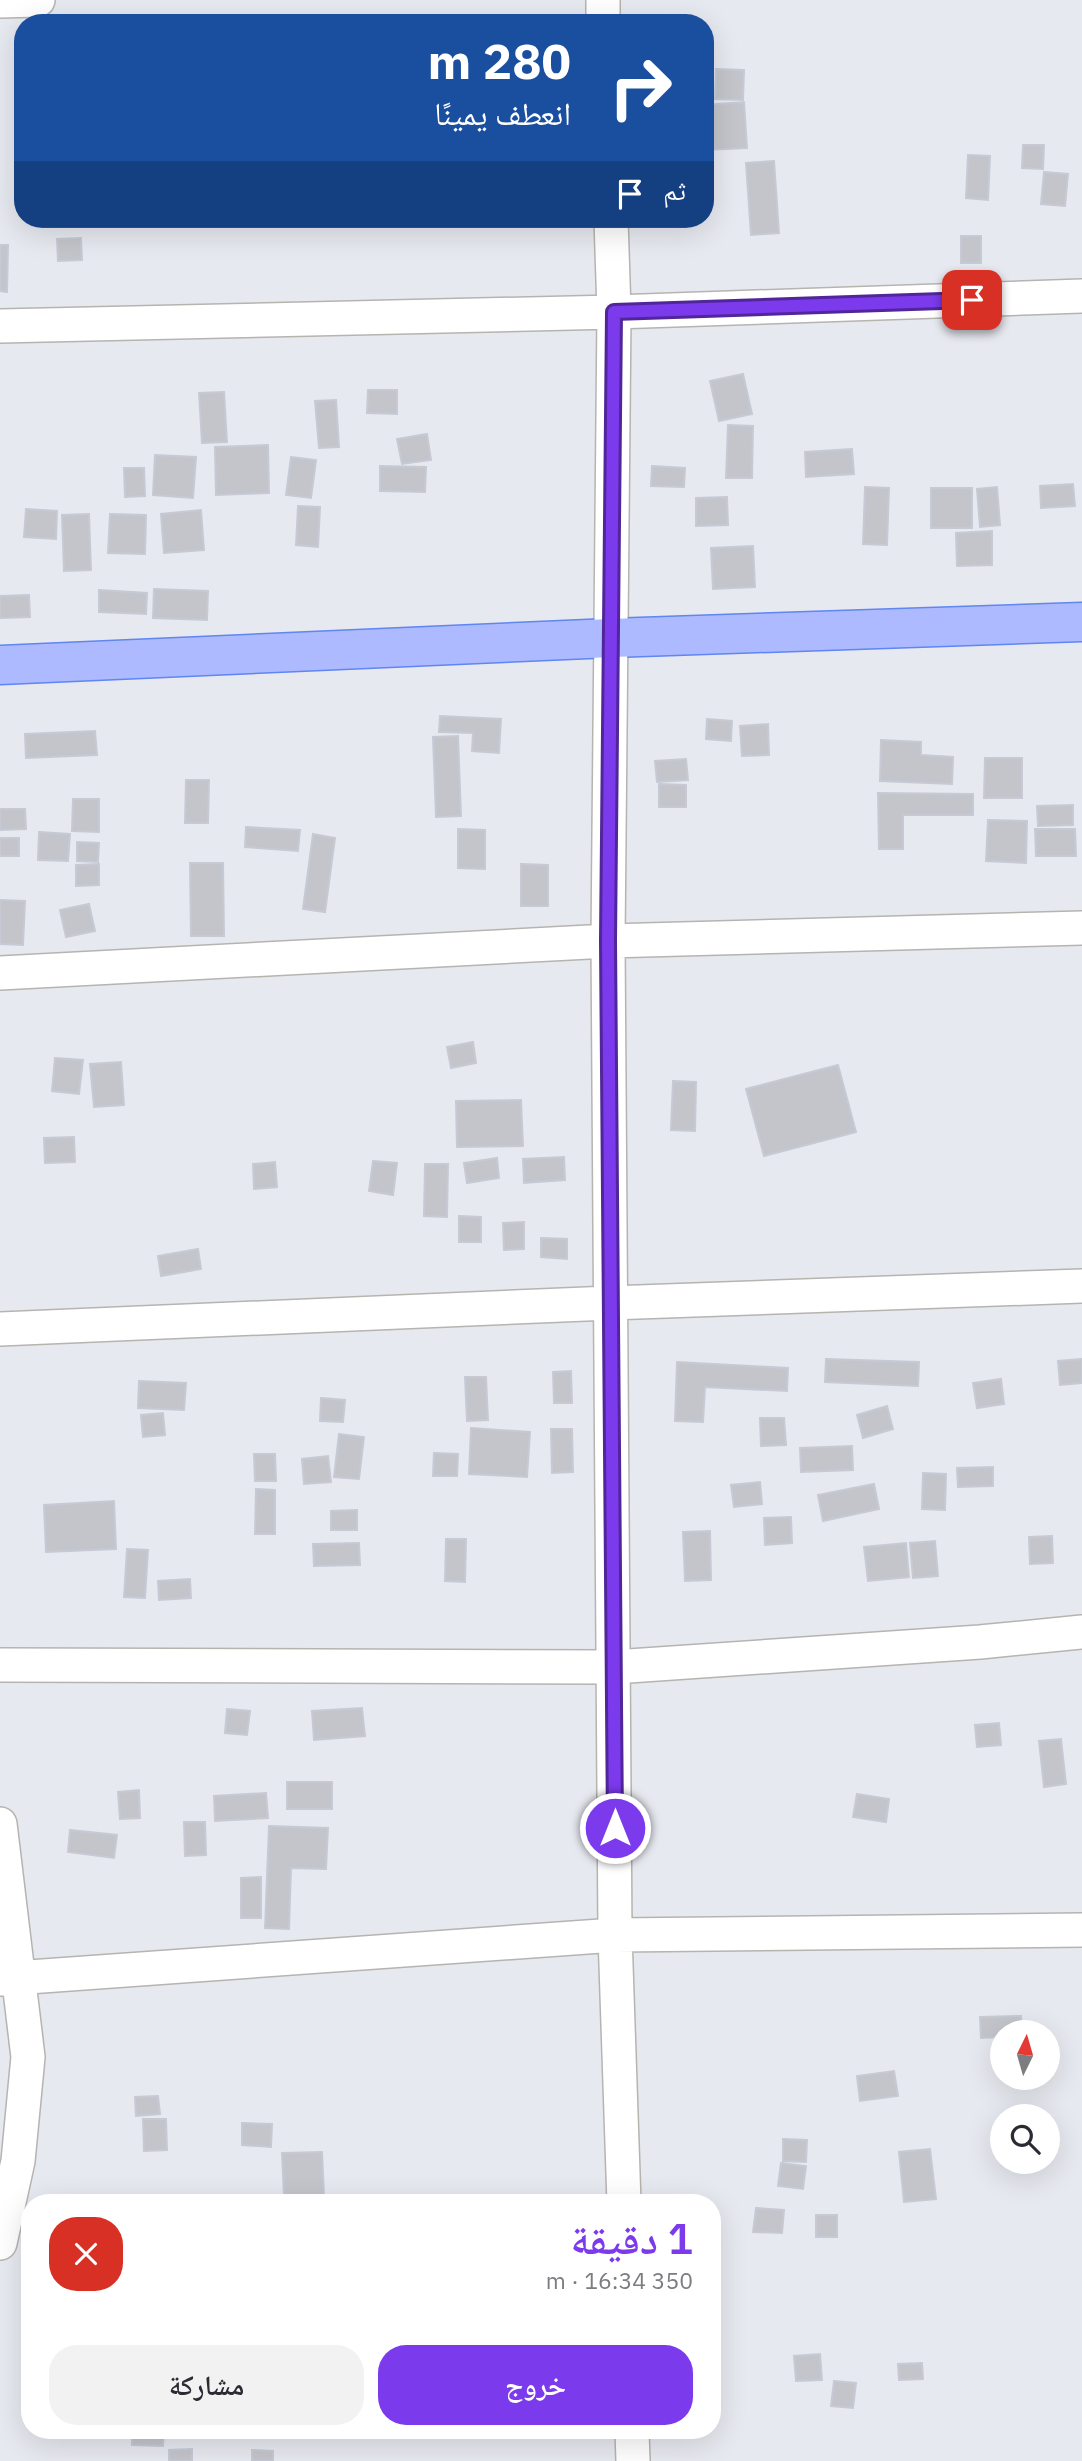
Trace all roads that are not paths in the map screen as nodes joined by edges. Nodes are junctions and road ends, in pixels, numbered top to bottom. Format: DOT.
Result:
graph roads {
  1 [pos="38,0"];
  2 [pos="0,1"];
  3 [pos="611,228"];
  4 [pos="1082,296"];
  5 [pos="614,312"];
  6 [pos="0,327"];
  7 [pos="1082,622"];
  8 [pos="611,638"];
  9 [pos="0,665"];
  10 [pos="1082,928"];
  11 [pos="608,941"];
  12 [pos="0,973"];
  13 [pos="1082,1286"];
  14 [pos="611,1303"];
  15 [pos="0,1329"];
  16 [pos="1082,1632"];
  17 [pos="0,1665"];
  18 [pos="614,1667"];
  19 [pos="0,1824"];
  20 [pos="1082,1930"];
  21 [pos="615,1935"];
  22 [pos="9,1979"];
  23 [pos="624,2194"];
  24 [pos="0,2243"];
  25 [pos="632,2439"];
  26 [pos="633,2461"];
  1 -- 2 [label="street"];
  3 -- 5 [label="street"];
  4 -- 5 [label="street"];
  5 -- 6 [label="street"];
  5 -- 8 [label="street"];
  7 -- 8 [label="main road"];
  8 -- 9 [label="main road"];
  8 -- 11 [label="street"];
  10 -- 11 [label="street"];
  11 -- 12 [label="street"];
  11 -- 14 [label="street"];
  13 -- 14 [label="street"];
  14 -- 15 [label="street"];
  14 -- 18 [label="street"];
  16 -- 18 [label="street"];
  17 -- 18 [label="street"];
  18 -- 21 [label="street"];
  19 -- 22 [label="street"];
  20 -- 21 [label="street"];
  21 -- 22 [label="street"];
  21 -- 23 [label="street"];
  22 -- 24 [label="street"];
  25 -- 26 [label="street"];
}
